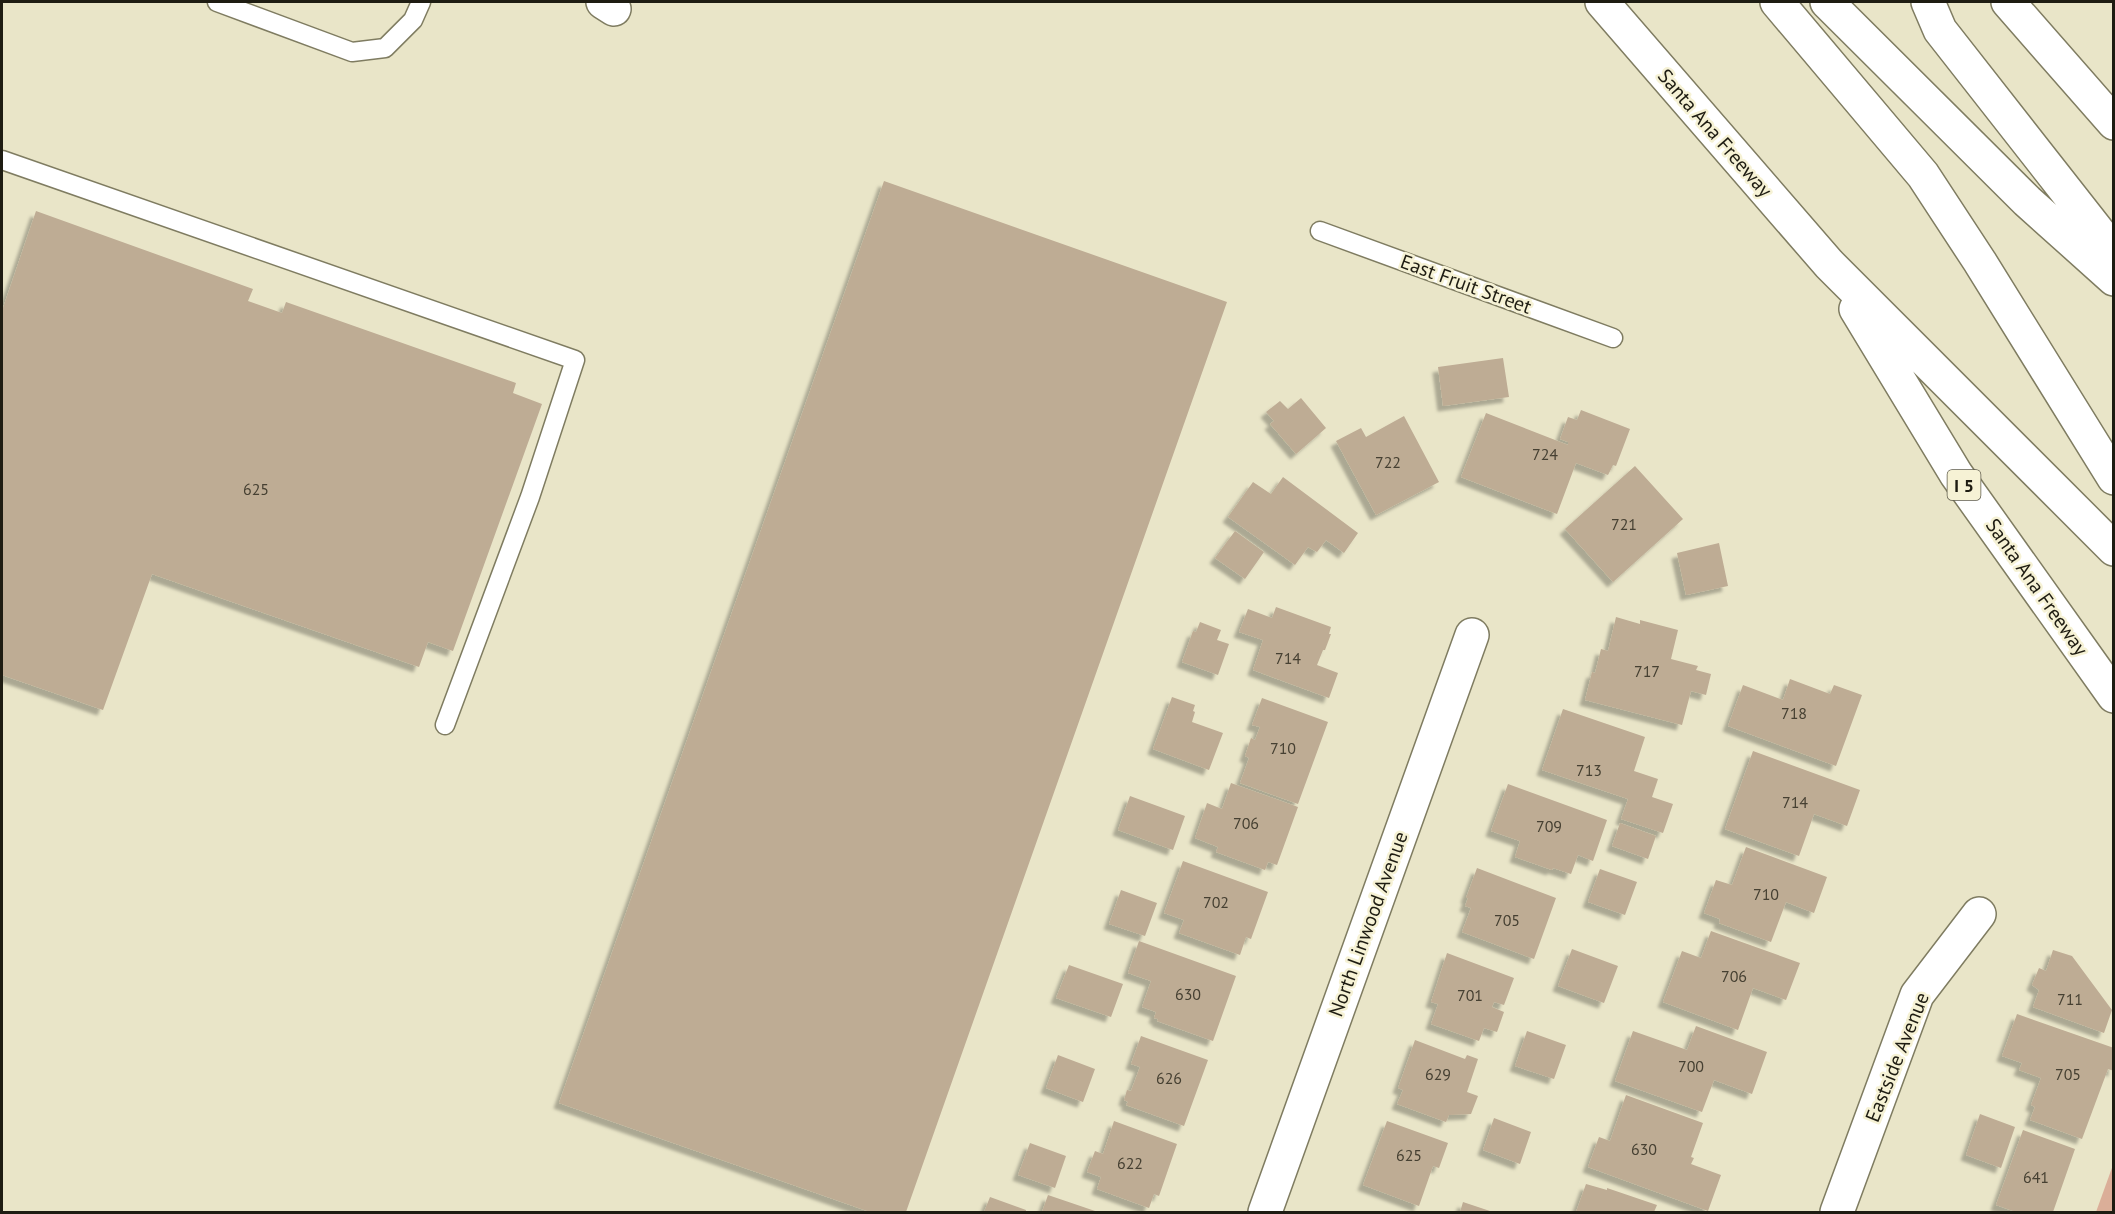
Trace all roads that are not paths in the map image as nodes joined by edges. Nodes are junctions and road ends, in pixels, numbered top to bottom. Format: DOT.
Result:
graph roads {
  1 [pos="217,2"];
  2 [pos="421,2"];
  3 [pos="1602,2"];
  4 [pos="1777,2"];
  5 [pos="1827,2"];
  6 [pos="1928,2"];
  7 [pos="2008,2"];
  8 [pos="2114,123"];
  9 [pos="2,160"];
  10 [pos="1320,231"];
  11 [pos="2114,252"];
  12 [pos="1829,264"];
  13 [pos="2114,279"];
  14 [pos="1613,338"];
  15 [pos="2114,478"];
  16 [pos="2114,549"];
  17 [pos="1472,635"];
  18 [pos="2114,696"];
  19 [pos="445,725"];
  20 [pos="1979,914"];
  21 [pos="1265,1212"];
  22 [pos="1840,1212"];
  1 -- 2 [label="lane"];
  3 -- 12 [label="main road, Santa Ana Freeway / I 5"];
  4 -- 15 [label="main road"];
  5 -- 13 [label="main road"];
  6 -- 11 [label="main road"];
  7 -- 8 [label="main road"];
  9 -- 19 [label="lane"];
  10 -- 14 [label="lane, East Fruit Street"];
  12 -- 16 [label="main road, Santa Ana Freeway / I 5"];
  12 -- 18 [label="main road, Santa Ana Freeway / I 5"];
  17 -- 21 [label="main road, North Linwood Avenue"];
  20 -- 22 [label="main road, Eastside Avenue"];
}
